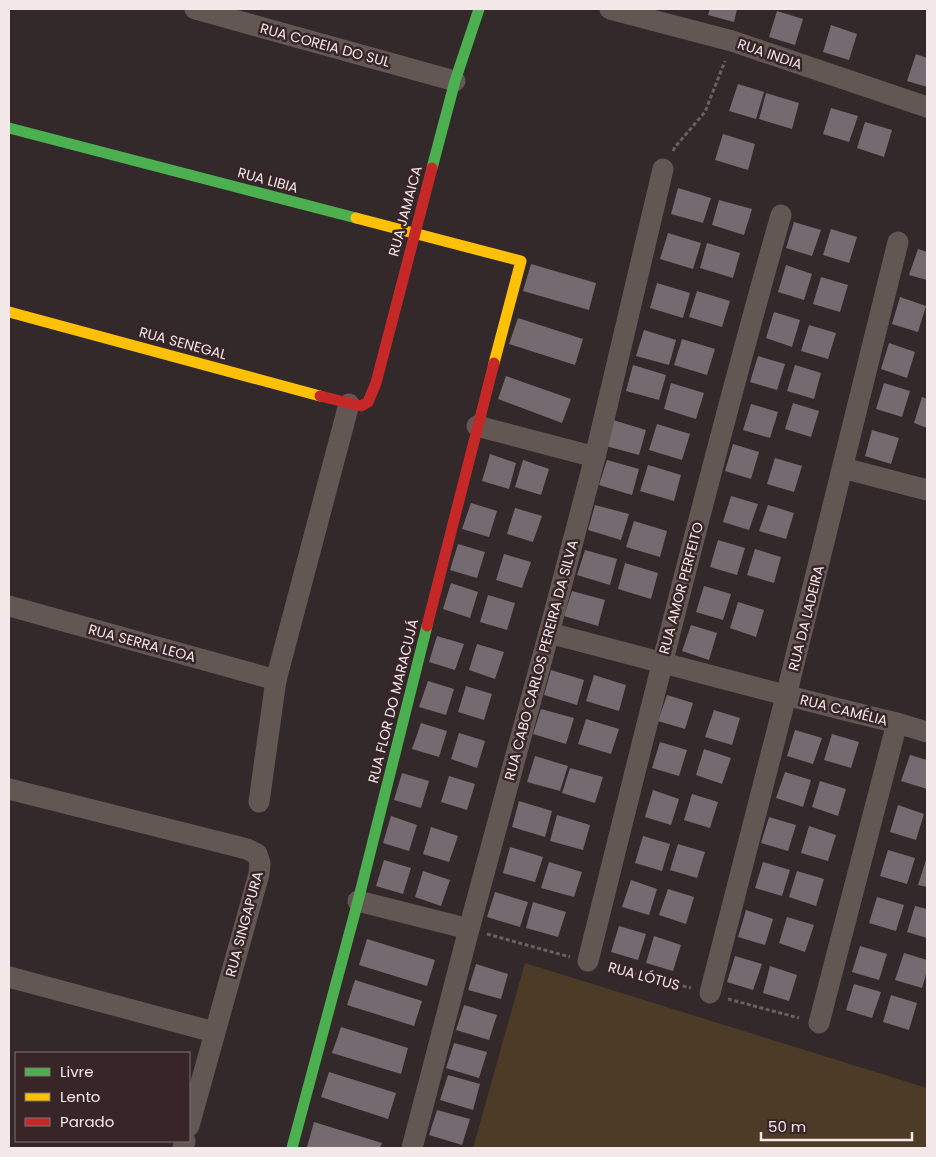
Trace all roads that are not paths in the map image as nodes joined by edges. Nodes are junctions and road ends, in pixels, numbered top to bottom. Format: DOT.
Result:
graph roads {
  1 [pos="196,9"];
  2 [pos="479,9"];
  3 [pos="610,9"];
  4 [pos="455,80"];
  5 [pos="927,107"];
  6 [pos="9,128"];
  7 [pos="663,169"];
  8 [pos="780,215"];
  9 [pos="414,234"];
  10 [pos="898,242"];
  11 [pos="521,260"];
  12 [pos="9,312"];
  13 [pos="349,404"];
  14 [pos="477,426"];
  15 [pos="595,457"];
  16 [pos="843,468"];
  17 [pos="927,490"];
  18 [pos="9,606"];
  19 [pos="549,633"];
  20 [pos="662,662"];
  21 [pos="276,680"];
  22 [pos="786,696"];
  23 [pos="897,723"];
  24 [pos="927,732"];
  25 [pos="9,789"];
  26 [pos="259,802"];
  27 [pos="358,901"];
  28 [pos="470,929"];
  29 [pos="588,961"];
  30 [pos="9,978"];
  31 [pos="710,994"];
  32 [pos="819,1024"];
  33 [pos="214,1032"];
  34 [pos="190,1122"];
  35 [pos="292,1148"];
  36 [pos="412,1148"];
  1 -- 4 [label="street, RUA COREIA DO SUL"];
  2 -- 4 [label="street, RUA JAMAICA"];
  3 -- 5 [label="street, RUA INDIA"];
  4 -- 9 [label="street, RUA JAMAICA"];
  6 -- 9 [label="street, RUA LIBIA"];
  7 -- 15 [label="street, RUA CABO CARLOS PEREIRA DA SILVA"];
  8 -- 20 [label="street, RUA AMOR PERFEITO"];
  9 -- 11 [label="street, RUA LIBIA"];
  9 -- 13 [label="street, RUA JAMAICA"];
  10 -- 16 [label="street, RUA DA LADEIRA"];
  11 -- 14 [label="street, RUA FLOR DO MARACUJÁ"];
  12 -- 13 [label="street, RUA SENEGAL"];
  13 -- 21 [label="street"];
  14 -- 15 [label="street"];
  14 -- 27 [label="street, RUA FLOR DO MARACUJÁ"];
  15 -- 19 [label="street, RUA CABO CARLOS PEREIRA DA SILVA"];
  16 -- 17 [label="street"];
  16 -- 22 [label="street, RUA DA LADEIRA"];
  18 -- 21 [label="street, RUA SERRA LEOA"];
  19 -- 20 [label="street, RUA CAMÉLIA"];
  19 -- 28 [label="street, RUA CABO CARLOS PEREIRA DA SILVA"];
  20 -- 22 [label="street, RUA CAMÉLIA"];
  20 -- 29 [label="street, RUA AMOR PERFEITO"];
  21 -- 26 [label="street"];
  22 -- 23 [label="street, RUA CAMÉLIA"];
  22 -- 31 [label="street, RUA DA LADEIRA"];
  23 -- 24 [label="street"];
  23 -- 32 [label="street, RUA CAMÉLIA"];
  25 -- 33 [label="street, RUA SINGAPURA"];
  27 -- 28 [label="street"];
  27 -- 35 [label="street, RUA FLOR DO MARACUJÁ"];
  28 -- 36 [label="street, RUA CABO CARLOS PEREIRA DA SILVA"];
  30 -- 33 [label="street"];
  33 -- 34 [label="street, RUA SINGAPURA"];
}
